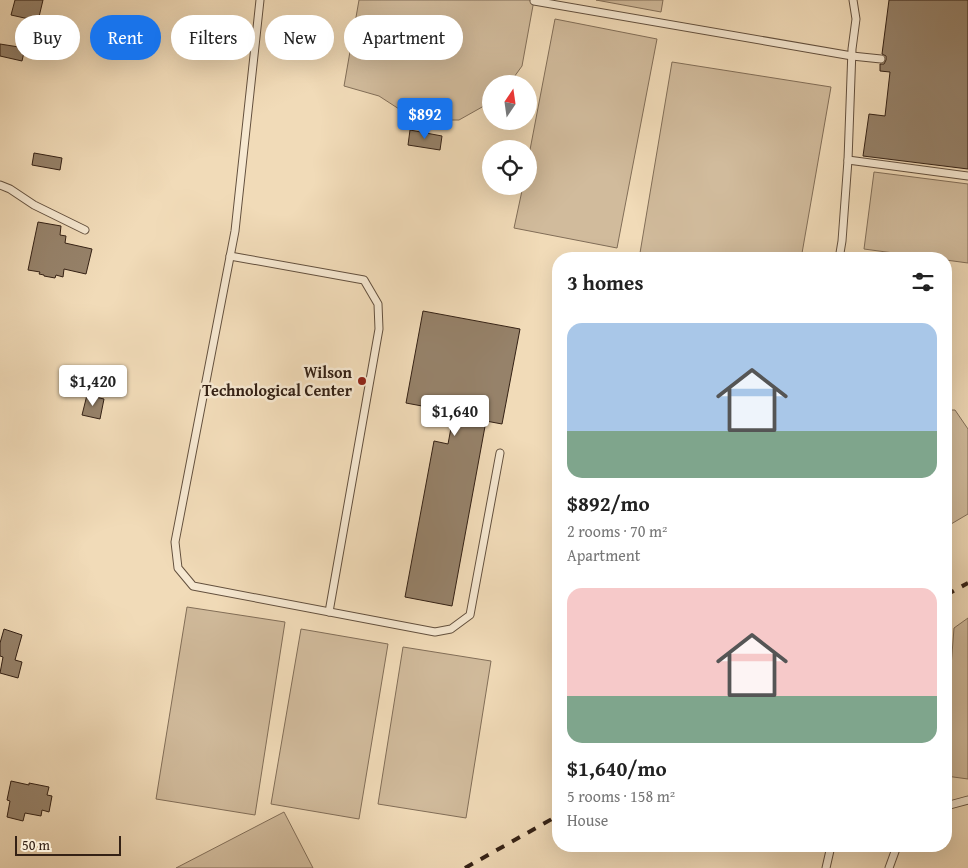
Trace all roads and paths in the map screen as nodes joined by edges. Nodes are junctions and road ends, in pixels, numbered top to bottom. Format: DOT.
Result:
graph roads {
  1 [pos="260,0"];
  2 [pos="853,0"];
  3 [pos="534,1"];
  4 [pos="852,56"];
  5 [pos="881,59"];
  6 [pos="848,160"];
  7 [pos="968,176"];
  8 [pos="0,185"];
  9 [pos="86,230"];
  10 [pos="840,252"];
  11 [pos="230,256"];
  12 [pos="500,453"];
  13 [pos="329,612"];
  14 [pos="968,800"];
  15 [pos="952,804"];
  16 [pos="830,852"];
  17 [pos="895,852"];
  18 [pos="826,868"];
  19 [pos="889,868"];
  1 -- 11 [label="lane"];
  2 -- 4 [label="lane"];
  3 -- 4 [label="lane"];
  4 -- 5 [label="lane"];
  4 -- 6 [label="lane"];
  6 -- 7 [label="lane"];
  6 -- 10 [label="lane"];
  8 -- 9 [label="lane"];
  11 -- 13 [label="lane"];
  11 -- 13 [label="lane"];
  12 -- 13 [label="lane"];
  14 -- 15 [label="lane"];
  16 -- 18 [label="lane"];
  17 -- 19 [label="lane"];
}
